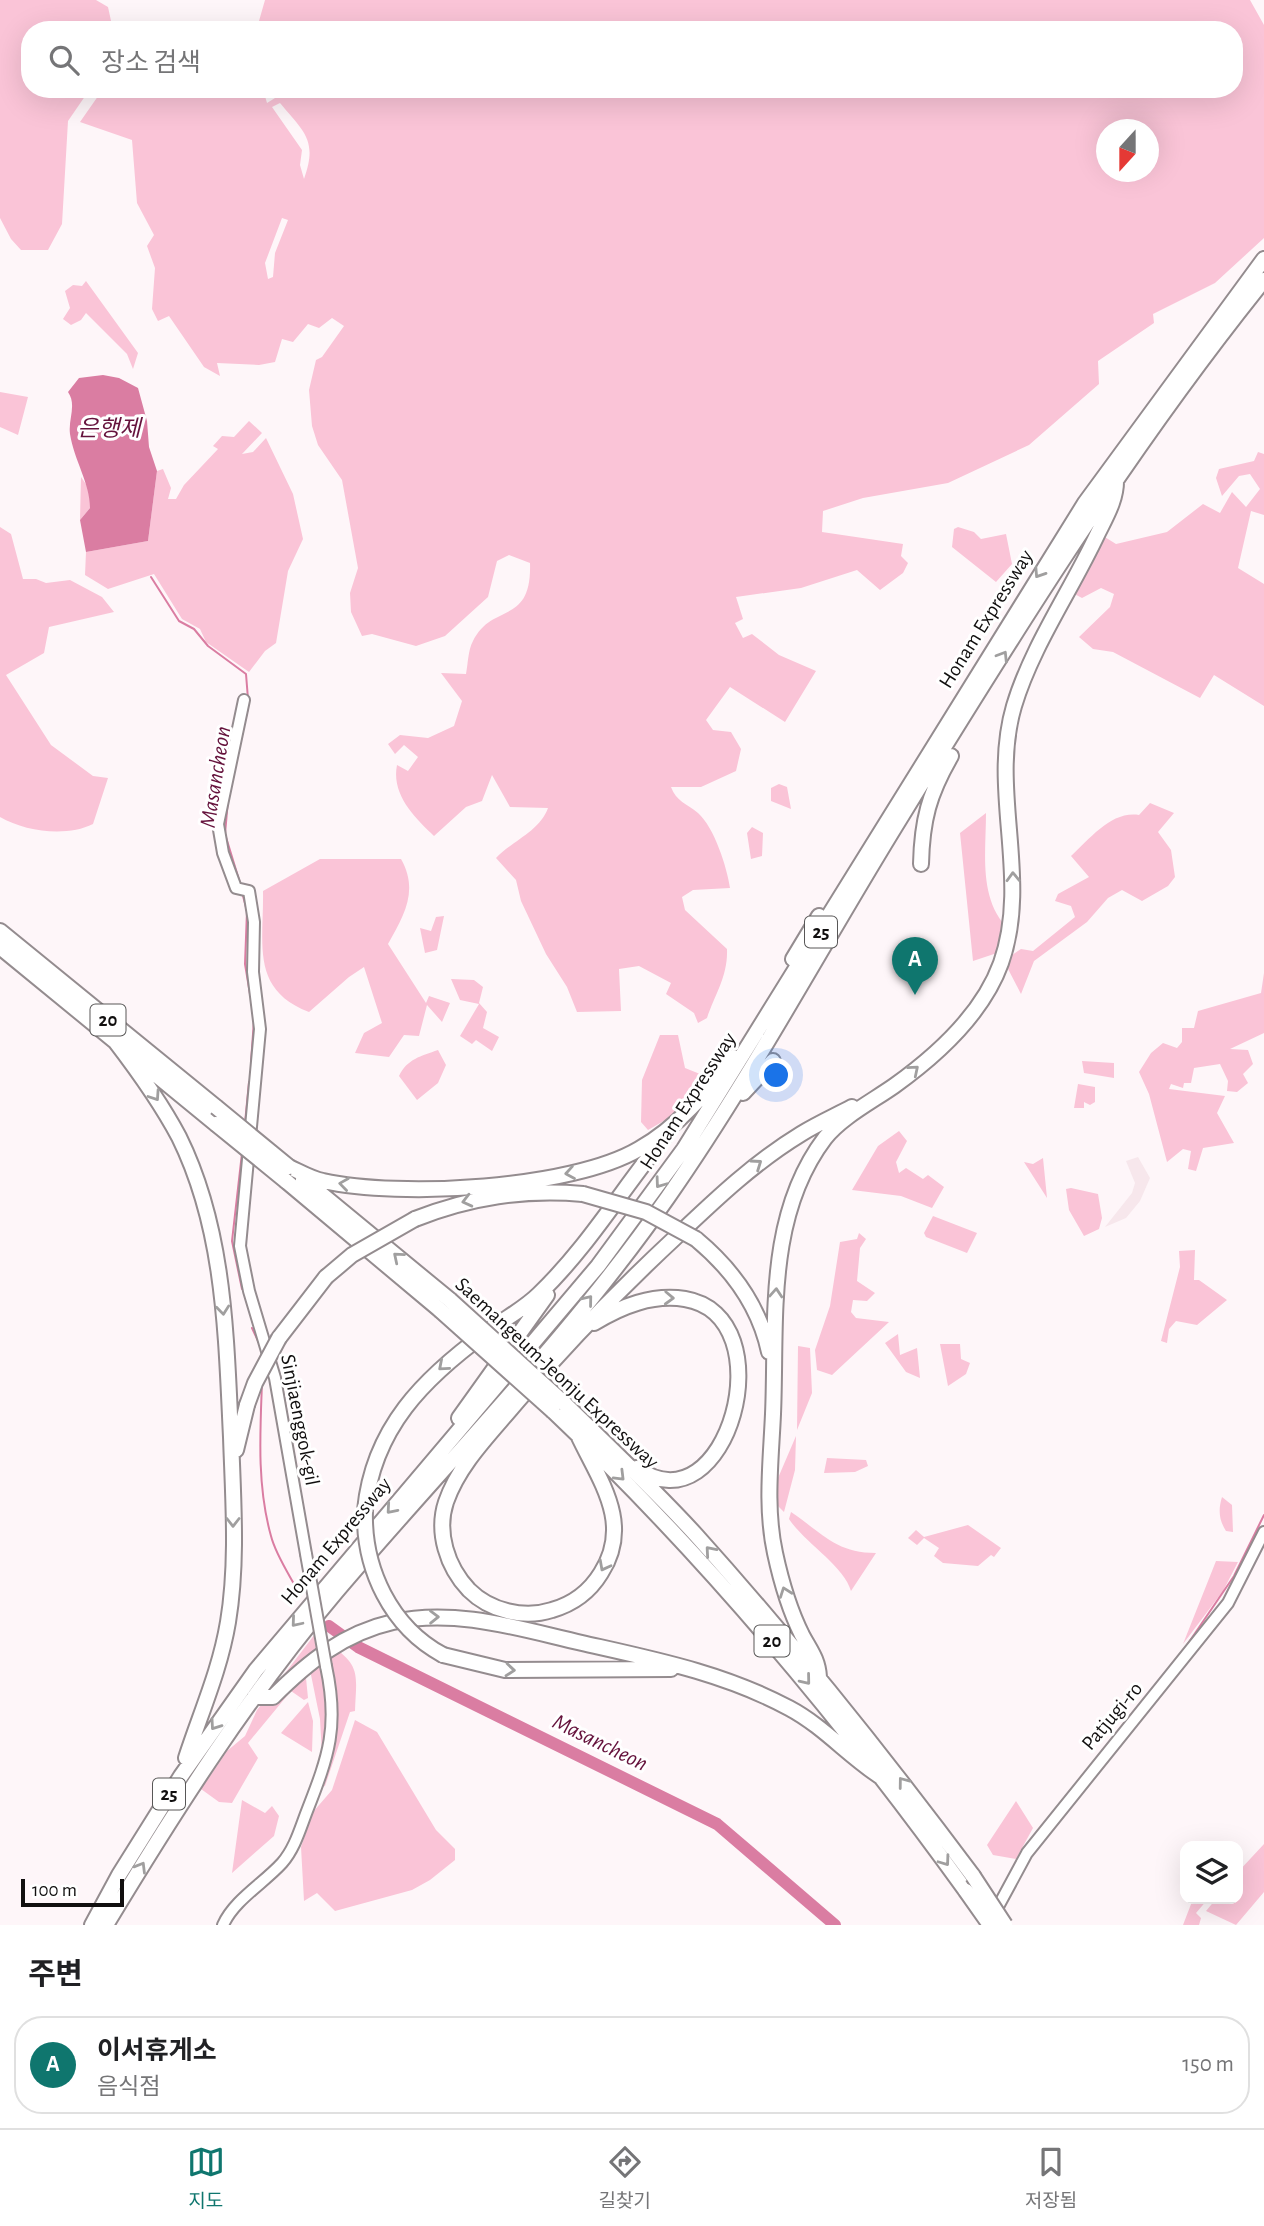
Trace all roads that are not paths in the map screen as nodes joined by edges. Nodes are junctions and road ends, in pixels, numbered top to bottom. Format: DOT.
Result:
graph roads {
  1 [pos="1264,259"];
  2 [pos="1264,280"];
  3 [pos="1116,477"];
  4 [pos="978,696"];
  5 [pos="244,700"];
  6 [pos="894,807"];
  7 [pos="921,864"];
  8 [pos="0,931"];
  9 [pos="0,947"];
  10 [pos="115,1041"];
  11 [pos="773,1061"];
  12 [pos="894,1086"];
  13 [pos="674,1124"];
  14 [pos="287,1174"];
  15 [pos="670,1194"];
  16 [pos="570,1262"];
  17 [pos="565,1345"];
  18 [pos="774,1374"];
  19 [pos="559,1408"];
  20 [pos="578,1435"];
  21 [pos="611,1449"];
  22 [pos="470,1458"];
  23 [pos="233,1483"];
  24 [pos="408,1490"];
  25 [pos="402,1517"];
  26 [pos="1264,1532"];
  27 [pos="319,1663"];
  28 [pos="691,1668"];
  29 [pos="262,1674"];
  30 [pos="819,1677"];
  31 [pos="254,1697"];
  32 [pos="181,1776"];
  33 [pos="887,1781"];
  34 [pos="92,1925"];
  35 [pos="106,1925"];
  36 [pos="223,1925"];
  37 [pos="990,1925"];
  38 [pos="1005,1925"];
  1 -- 6 [label="highway, Honam Expressway / 25, one-way"];
  2 -- 3 [label="highway, Honam Expressway / 25"];
  4 -- 3 [label="highway, Honam Expressway / 25, one-way"];
  12 -- 3 [label="highway, one-way"];
  4 -- 7 [label="highway"];
  4 -- 15 [label="highway, Honam Expressway / 25"];
  5 -- 27 [label="street, Sinjiaenggok-gil, bridge"];
  6 -- 13 [label="highway"];
  6 -- 24 [label="highway, Honam Expressway / 25, one-way"];
  8 -- 14 [label="highway, Saemangeum-Jeonju Expressway / 20, bridge"];
  9 -- 10 [label="highway, Saemangeum-Jeonju Expressway / 20"];
  10 -- 14 [label="highway, Saemangeum-Jeonju Expressway / 20, bridge"];
  10 -- 23 [label="highway, one-way"];
  11 -- 15 [label="highway"];
  17 -- 12 [label="highway, one-way"];
  18 -- 12 [label="highway, one-way"];
  13 -- 14 [label="highway, one-way"];
  13 -- 16 [label="highway"];
  14 -- 19 [label="highway, Saemangeum-Jeonju Expressway / 20, bridge"];
  25 -- 15 [label="highway, Honam Expressway / 25, one-way"];
  16 -- 24 [label="highway"];
  16 -- 28 [label="highway, one-way, bridge"];
  17 -- 21 [label="highway, one-way"];
  17 -- 22 [label="highway"];
  18 -- 23 [label="highway, one-way, bridge"];
  30 -- 18 [label="highway, one-way"];
  19 -- 20 [label="highway, Saemangeum-Jeonju Expressway / 20"];
  19 -- 21 [label="highway, Saemangeum-Jeonju Expressway / 20"];
  20 -- 22 [label="highway, one-way"];
  20 -- 33 [label="highway, Saemangeum-Jeonju Expressway / 20, one-way"];
  30 -- 21 [label="highway, Saemangeum-Jeonju Expressway / 20, one-way"];
  22 -- 25 [label="highway"];
  23 -- 32 [label="highway, one-way"];
  24 -- 29 [label="highway, Honam Expressway / 25, one-way"];
  25 -- 29 [label="highway, Honam Expressway / 25"];
  26 -- 37 [label="street, Patjugi-ro"];
  27 -- 28 [label="highway, one-way"];
  27 -- 31 [label="highway"];
  27 -- 36 [label="street, Sinjiaenggok-gil"];
  28 -- 33 [label="highway"];
  29 -- 31 [label="highway, Honam Expressway / 25"];
  29 -- 32 [label="highway, Honam Expressway / 25, one-way"];
  38 -- 30 [label="highway, Saemangeum-Jeonju Expressway / 20, one-way, bridge"];
  35 -- 31 [label="highway, Honam Expressway / 25, one-way"];
  32 -- 34 [label="highway, Honam Expressway / 25"];
  33 -- 37 [label="highway, Saemangeum-Jeonju Expressway / 20, one-way, bridge"];
}
